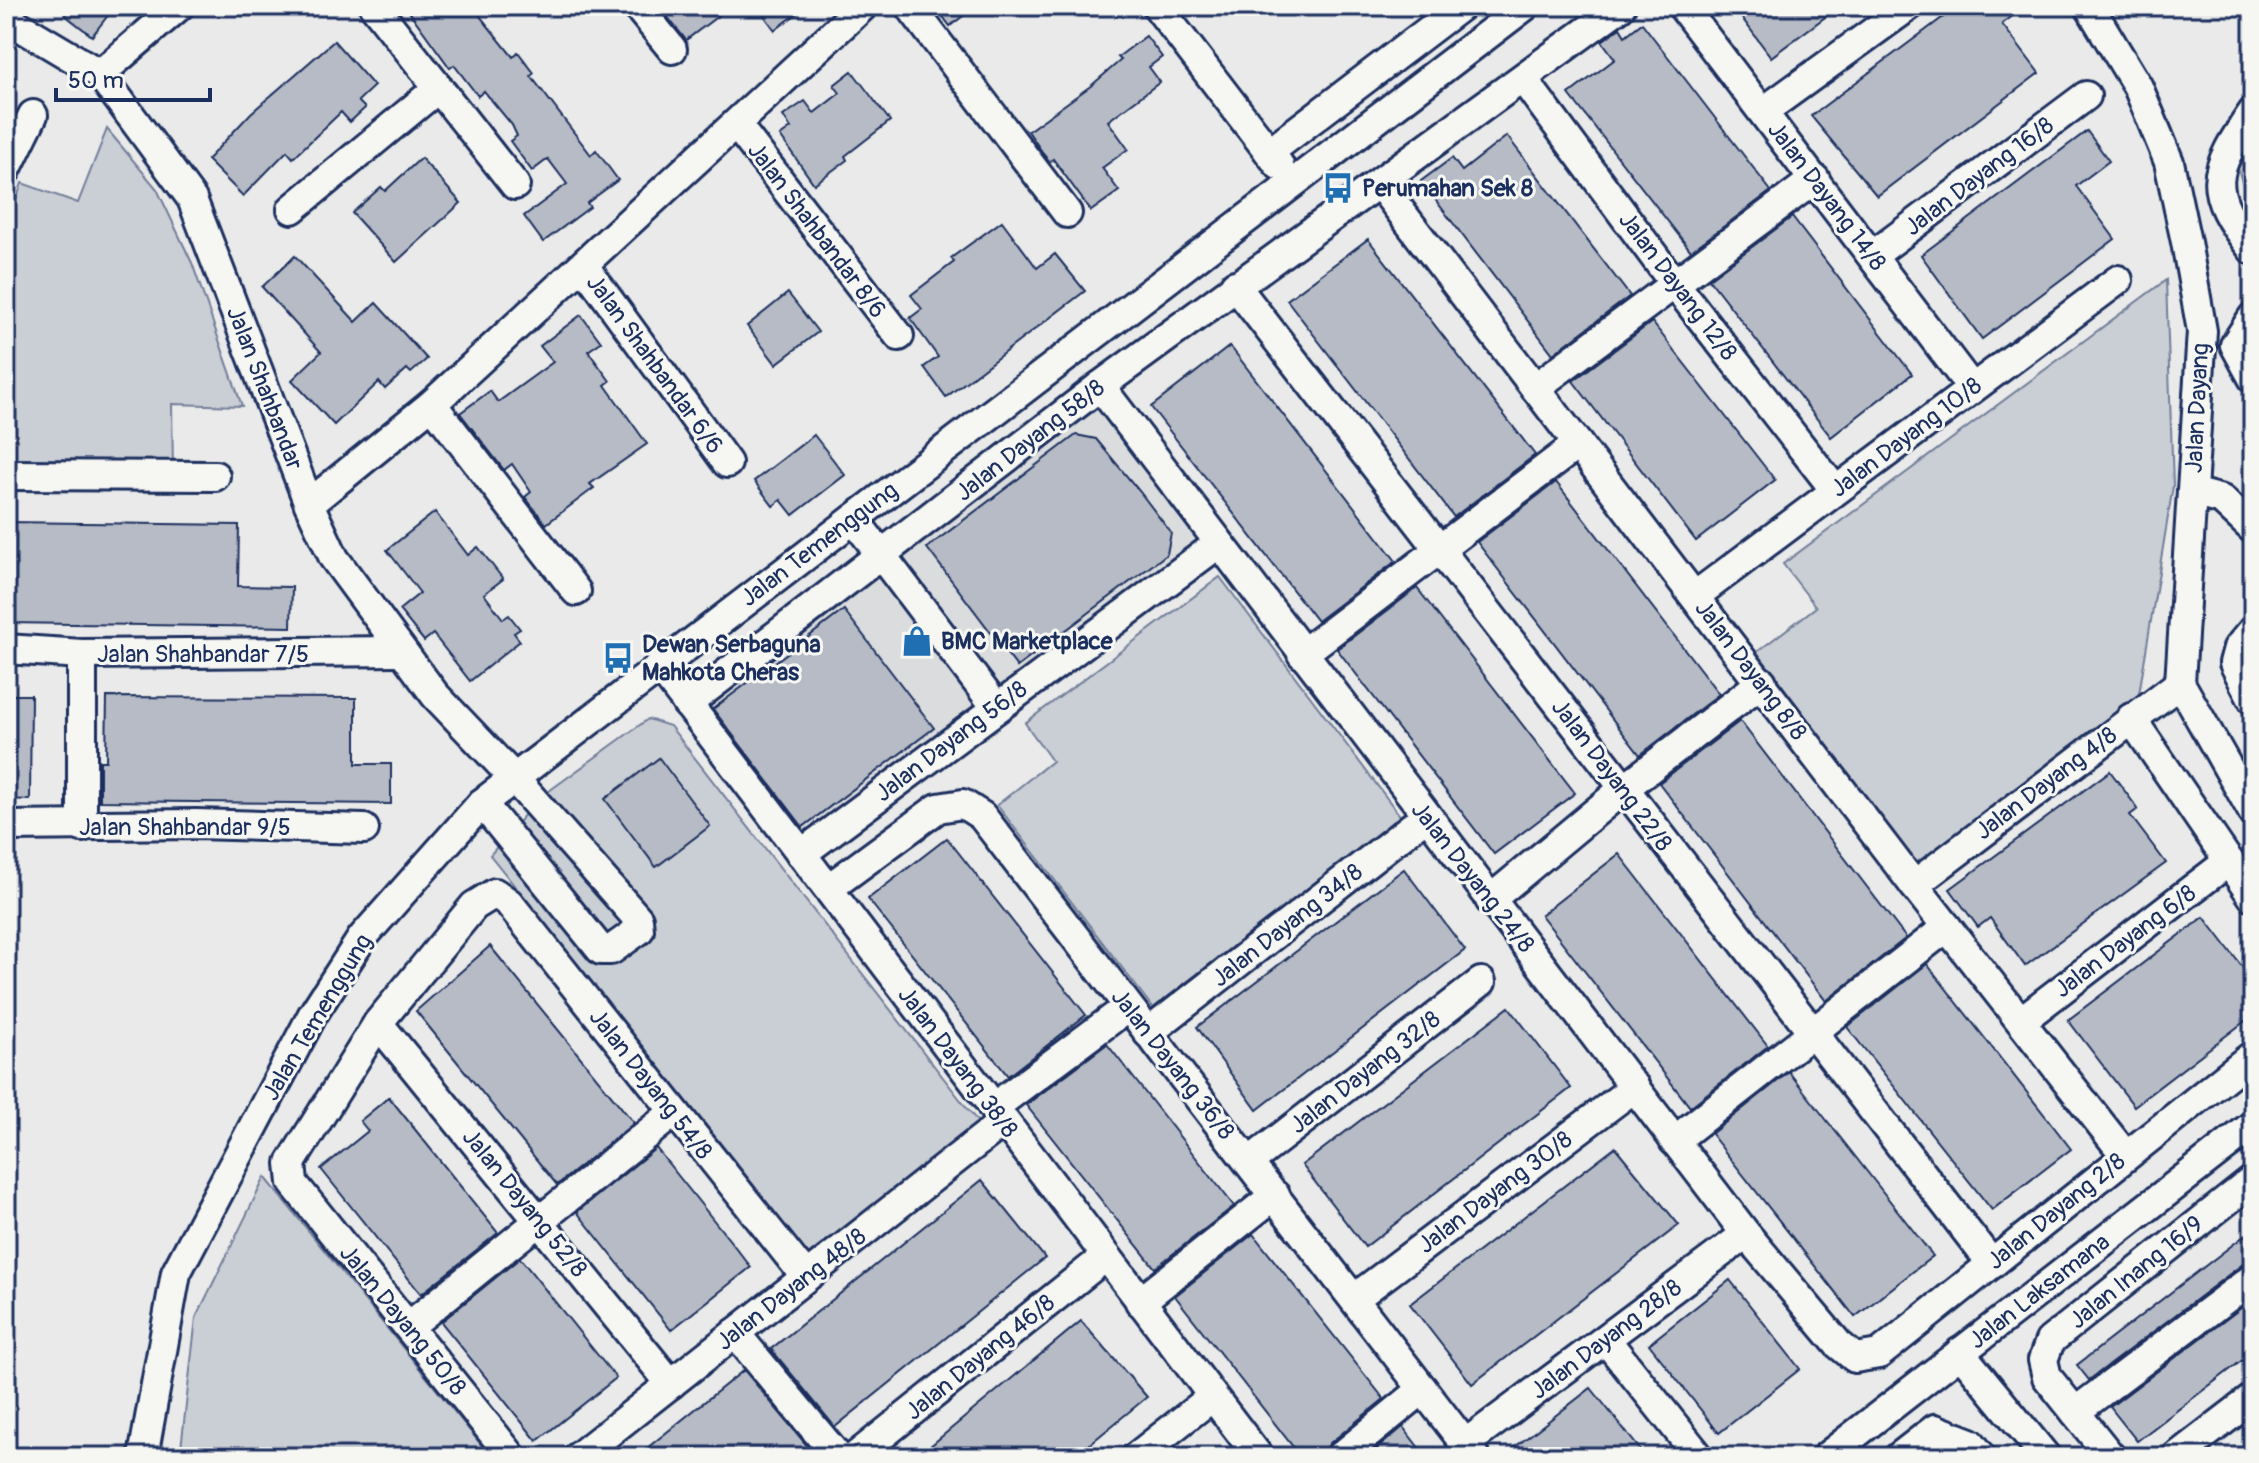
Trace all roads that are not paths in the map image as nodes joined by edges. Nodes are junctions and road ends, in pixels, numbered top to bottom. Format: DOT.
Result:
graph roads {
  1 [pos="179,6"];
  2 [pos="374,6"];
  3 [pos="637,6"];
  4 [pos="863,6"];
  5 [pos="910,6"];
  6 [pos="1157,6"];
  7 [pos="1461,6"];
  8 [pos="1525,6"];
  9 [pos="1621,6"];
  10 [pos="1682,6"];
  11 [pos="1909,6"];
  12 [pos="2089,6"];
  13 [pos="6,18"];
  14 [pos="672,49"];
  15 [pos="100,74"];
  16 [pos="1524,80"];
  17 [pos="437,89"];
  18 [pos="2086,96"];
  19 [pos="1764,111"];
  20 [pos="2253,112"];
  21 [pos="33,115"];
  22 [pos="736,124"];
  23 [pos="1269,152"];
  24 [pos="6,170"];
  25 [pos="1815,179"];
  26 [pos="1292,182"];
  27 [pos="1379,183"];
  28 [pos="515,185"];
  29 [pos="292,209"];
  30 [pos="1067,213"];
  31 [pos="2253,250"];
  32 [pos="1872,256"];
  33 [pos="584,266"];
  34 [pos="2118,280"];
  35 [pos="1674,283"];
  36 [pos="1235,285"];
  37 [pos="2253,317"];
  38 [pos="899,336"];
  39 [pos="2253,378"];
  40 [pos="1100,386"];
  41 [pos="1971,387"];
  42 [pos="1535,388"];
  43 [pos="432,404"];
  44 [pos="1578,444"];
  45 [pos="727,463"];
  46 [pos="6,475"];
  47 [pos="215,476"];
  48 [pos="1835,490"];
  49 [pos="2192,492"];
  50 [pos="309,504"];
  51 [pos="854,519"];
  52 [pos="2253,529"];
  53 [pos="1218,544"];
  54 [pos="1441,548"];
  55 [pos="881,554"];
  56 [pos="576,591"];
  57 [pos="1695,596"];
  58 [pos="2253,630"];
  59 [pos="6,649"];
  60 [pos="399,651"];
  61 [pos="82,654"];
  62 [pos="1302,654"];
  63 [pos="659,666"];
  64 [pos="1762,682"];
  65 [pos="2180,683"];
  66 [pos="2253,700"];
  67 [pos="687,704"];
  68 [pos="996,707"];
  69 [pos="2131,718"];
  70 [pos="513,777"];
  71 [pos="1622,790"];
  72 [pos="482,803"];
  73 [pos="2253,812"];
  74 [pos="1426,816"];
  75 [pos="6,826"];
  76 [pos="82,827"];
  77 [pos="364,829"];
  78 [pos="801,854"];
  79 [pos="2229,861"];
  80 [pos="1914,885"];
  81 [pos="829,888"];
  82 [pos="2253,897"];
  83 [pos="1490,900"];
  84 [pos="1947,927"];
  85 [pos="1481,982"];
  86 [pos="1128,1007"];
  87 [pos="2022,1020"];
  88 [pos="378,1023"];
  89 [pos="1148,1033"];
  90 [pos="1810,1033"];
  91 [pos="2253,1055"];
  92 [pos="1635,1087"];
  93 [pos="673,1113"];
  94 [pos="998,1115"];
  95 [pos="2253,1125"];
  96 [pos="1674,1141"];
  97 [pos="2125,1155"];
  98 [pos="1249,1162"];
  99 [pos="2253,1180"];
  100 [pos="1275,1195"];
  101 [pos="540,1219"];
  102 [pos="1746,1234"];
  103 [pos="1105,1257"];
  104 [pos="1992,1264"];
  105 [pos="806,1277"];
  106 [pos="2253,1278"];
  107 [pos="1355,1298"];
  108 [pos="1140,1302"];
  109 [pos="408,1327"];
  110 [pos="735,1333"];
  111 [pos="1606,1340"];
  112 [pos="1960,1352"];
  113 [pos="1855,1358"];
  114 [pos="671,1384"];
  115 [pos="1423,1389"];
  116 [pos="1212,1397"];
  117 [pos="2253,1398"];
  118 [pos="2075,1412"];
  119 [pos="886,1448"];
  120 [pos="1470,1450"];
  121 [pos="1697,1454"];
  122 [pos="143,1457"];
  123 [pos="512,1457"];
  124 [pos="578,1457"];
  125 [pos="838,1457"];
  126 [pos="855,1457"];
  127 [pos="1136,1457"];
  128 [pos="1259,1457"];
  129 [pos="1340,1457"];
  130 [pos="1826,1457"];
  131 [pos="1899,1457"];
  132 [pos="1982,1457"];
  133 [pos="2046,1457"];
  134 [pos="2111,1457"];
  135 [pos="2176,1457"];
  1 -- 15 [label="street"];
  2 -- 17 [label="street"];
  3 -- 14 [label="street"];
  4 -- 22 [label="street"];
  5 -- 30 [label="street"];
  6 -- 23 [label="street"];
  7 -- 23 [label="street"];
  8 -- 26 [label="street, Jalan Temenggung"];
  9 -- 16 [label="street, Jalan Dayang 58/8"];
  10 -- 19 [label="street, Jalan Dayang 14/8"];
  11 -- 19 [label="street"];
  12 -- 49 [label="street, Jalan Dayang"];
  13 -- 15 [label="street, Jalan Shahbandar"];
  15 -- 50 [label="street, Jalan Shahbandar"];
  16 -- 27 [label="street, Jalan Dayang 58/8"];
  16 -- 35 [label="street, Jalan Dayang 12/8"];
  17 -- 28 [label="street"];
  17 -- 29 [label="street"];
  18 -- 32 [label="street, Jalan Dayang 16/8"];
  19 -- 25 [label="street, Jalan Dayang 14/8"];
  20 -- 31 [label="street"];
  21 -- 24 [label="street"];
  22 -- 33 [label="street"];
  22 -- 38 [label="street, Jalan Shahbandar 8/6"];
  23 -- 26 [label="street"];
  25 -- 32 [label="street, Jalan Dayang 14/8"];
  25 -- 35 [label="street"];
  26 -- 51 [label="street, Jalan Temenggung"];
  27 -- 36 [label="street, Jalan Dayang 58/8"];
  27 -- 42 [label="street, Jalan Dayang 8/8"];
  32 -- 41 [label="street, Jalan Dayang 14/8"];
  33 -- 43 [label="street"];
  33 -- 45 [label="street, Jalan Shahbandar 6/6"];
  34 -- 41 [label="street, Jalan Dayang 10/8"];
  35 -- 42 [label="street"];
  35 -- 48 [label="street, Jalan Dayang 12/8"];
  36 -- 40 [label="street, Jalan Dayang 58/8"];
  36 -- 54 [label="street, Jalan Dayang 22/8"];
  37 -- 39 [label="street"];
  40 -- 53 [label="street, Jalan Dayang 24/8"];
  40 -- 55 [label="street, Jalan Dayang 58/8"];
  41 -- 48 [label="street, Jalan Dayang 10/8"];
  42 -- 44 [label="street, Jalan Dayang 8/8"];
  43 -- 50 [label="street"];
  43 -- 56 [label="street"];
  44 -- 54 [label="street"];
  44 -- 57 [label="street, Jalan Dayang 8/8"];
  46 -- 47 [label="street"];
  48 -- 57 [label="street, Jalan Dayang 10/8"];
  49 -- 52 [label="street"];
  49 -- 65 [label="street, Jalan Dayang"];
  50 -- 60 [label="street, Jalan Shahbandar"];
  51 -- 55 [label="street"];
  51 -- 63 [label="street, Jalan Temenggung"];
  53 -- 62 [label="street, Jalan Dayang 24/8"];
  53 -- 68 [label="street, Jalan Dayang 56/8"];
  54 -- 62 [label="street"];
  54 -- 71 [label="street, Jalan Dayang 22/8"];
  55 -- 67 [label="street, Jalan Dayang 58/8"];
  55 -- 68 [label="street"];
  57 -- 64 [label="street, Jalan Dayang 8/8"];
  58 -- 66 [label="street"];
  59 -- 61 [label="street, Jalan Shahbandar 7/5"];
  60 -- 61 [label="street, Jalan Shahbandar 7/5"];
  60 -- 70 [label="street, Jalan Shahbandar"];
  61 -- 76 [label="street"];
  62 -- 74 [label="street, Jalan Dayang 24/8"];
  63 -- 67 [label="street, Jalan Dayang 38/8"];
  63 -- 70 [label="street, Jalan Temenggung"];
  64 -- 71 [label="street"];
  64 -- 80 [label="street, Jalan Dayang 8/8"];
  65 -- 69 [label="street, Jalan Dayang 4/8"];
  65 -- 73 [label="street"];
  67 -- 78 [label="street, Jalan Dayang 38/8"];
  68 -- 78 [label="street, Jalan Dayang 56/8"];
  69 -- 79 [label="street"];
  69 -- 80 [label="street, Jalan Dayang 4/8"];
  70 -- 72 [label="street, Jalan Temenggung"];
  70 -- 72 [label="street, Jalan Shahbandar"];
  71 -- 83 [label="street"];
  71 -- 90 [label="street, Jalan Dayang 22/8"];
  72 -- 122 [label="street, Jalan Temenggung"];
  74 -- 83 [label="street, Jalan Dayang 24/8"];
  74 -- 89 [label="street, Jalan Dayang 34/8"];
  75 -- 76 [label="street, Jalan Shahbandar 9/5"];
  76 -- 77 [label="street, Jalan Shahbandar 9/5"];
  78 -- 81 [label="street, Jalan Dayang 38/8"];
  79 -- 82 [label="street"];
  79 -- 87 [label="street, Jalan Dayang 6/8"];
  80 -- 84 [label="street, Jalan Dayang 8/8"];
  81 -- 86 [label="street, Jalan Dayang 36/8"];
  81 -- 94 [label="street, Jalan Dayang 38/8"];
  83 -- 92 [label="street, Jalan Dayang 24/8"];
  84 -- 87 [label="street, Jalan Dayang 8/8"];
  84 -- 90 [label="street"];
  85 -- 98 [label="street, Jalan Dayang 32/8"];
  86 -- 89 [label="street, Jalan Dayang 36/8"];
  86 -- 94 [label="street, Jalan Dayang 48/8"];
  87 -- 97 [label="street, Jalan Dayang 8/8"];
  88 -- 93 [label="street, Jalan Dayang 54/8"];
  88 -- 101 [label="street, Jalan Dayang 52/8"];
  88 -- 109 [label="street, Jalan Dayang 50/8"];
  89 -- 98 [label="street, Jalan Dayang 36/8"];
  90 -- 96 [label="street"];
  90 -- 104 [label="street, Jalan Dayang 22/8"];
  91 -- 97 [label="street, Jalan Dayang 2/8"];
  92 -- 96 [label="street, Jalan Dayang 24/8"];
  92 -- 107 [label="street, Jalan Dayang 30/8"];
  93 -- 101 [label="street"];
  93 -- 105 [label="street, Jalan Dayang 54/8"];
  94 -- 103 [label="street, Jalan Dayang 38/8"];
  94 -- 105 [label="street, Jalan Dayang 48/8"];
  95 -- 112 [label="street, Jalan Laksamana"];
  96 -- 102 [label="street, Jalan Dayang 24/8"];
  97 -- 104 [label="street, Jalan Dayang 2/8"];
  98 -- 100 [label="street, Jalan Dayang 36/8"];
  99 -- 118 [label="street, Jalan Inang 16/9"];
  100 -- 107 [label="street, Jalan Dayang 36/8"];
  100 -- 108 [label="street"];
  101 -- 109 [label="street"];
  101 -- 114 [label="street, Jalan Dayang 52/8"];
  102 -- 111 [label="street, Jalan Dayang 28/8"];
  102 -- 113 [label="street, Jalan Dayang 24/8"];
  103 -- 108 [label="street, Jalan Dayang 38/8"];
  103 -- 119 [label="street, Jalan Dayang 46/8"];
  104 -- 113 [label="street, Jalan Dayang 2/8"];
  105 -- 110 [label="street, Jalan Dayang 48/8"];
  106 -- 118 [label="street"];
  107 -- 115 [label="street, Jalan Dayang 36/8"];
  108 -- 116 [label="street, Jalan Dayang 38/8"];
  109 -- 123 [label="street, Jalan Dayang 50/8"];
  110 -- 114 [label="street, Jalan Dayang 48/8"];
  110 -- 125 [label="street"];
  111 -- 120 [label="street, Jalan Dayang 28/8"];
  111 -- 121 [label="street"];
  112 -- 130 [label="street, Jalan Laksamana"];
  112 -- 133 [label="street"];
  114 -- 124 [label="street, Jalan Dayang 48/8"];
  115 -- 120 [label="street, Jalan Dayang 36/8"];
  115 -- 129 [label="street"];
  116 -- 127 [label="street"];
  116 -- 128 [label="street, Jalan Dayang 38/8"];
  117 -- 135 [label="street"];
  118 -- 134 [label="street"];
  119 -- 126 [label="street, Jalan Dayang 46/8"];
  131 -- 132 [label="street"];
}
